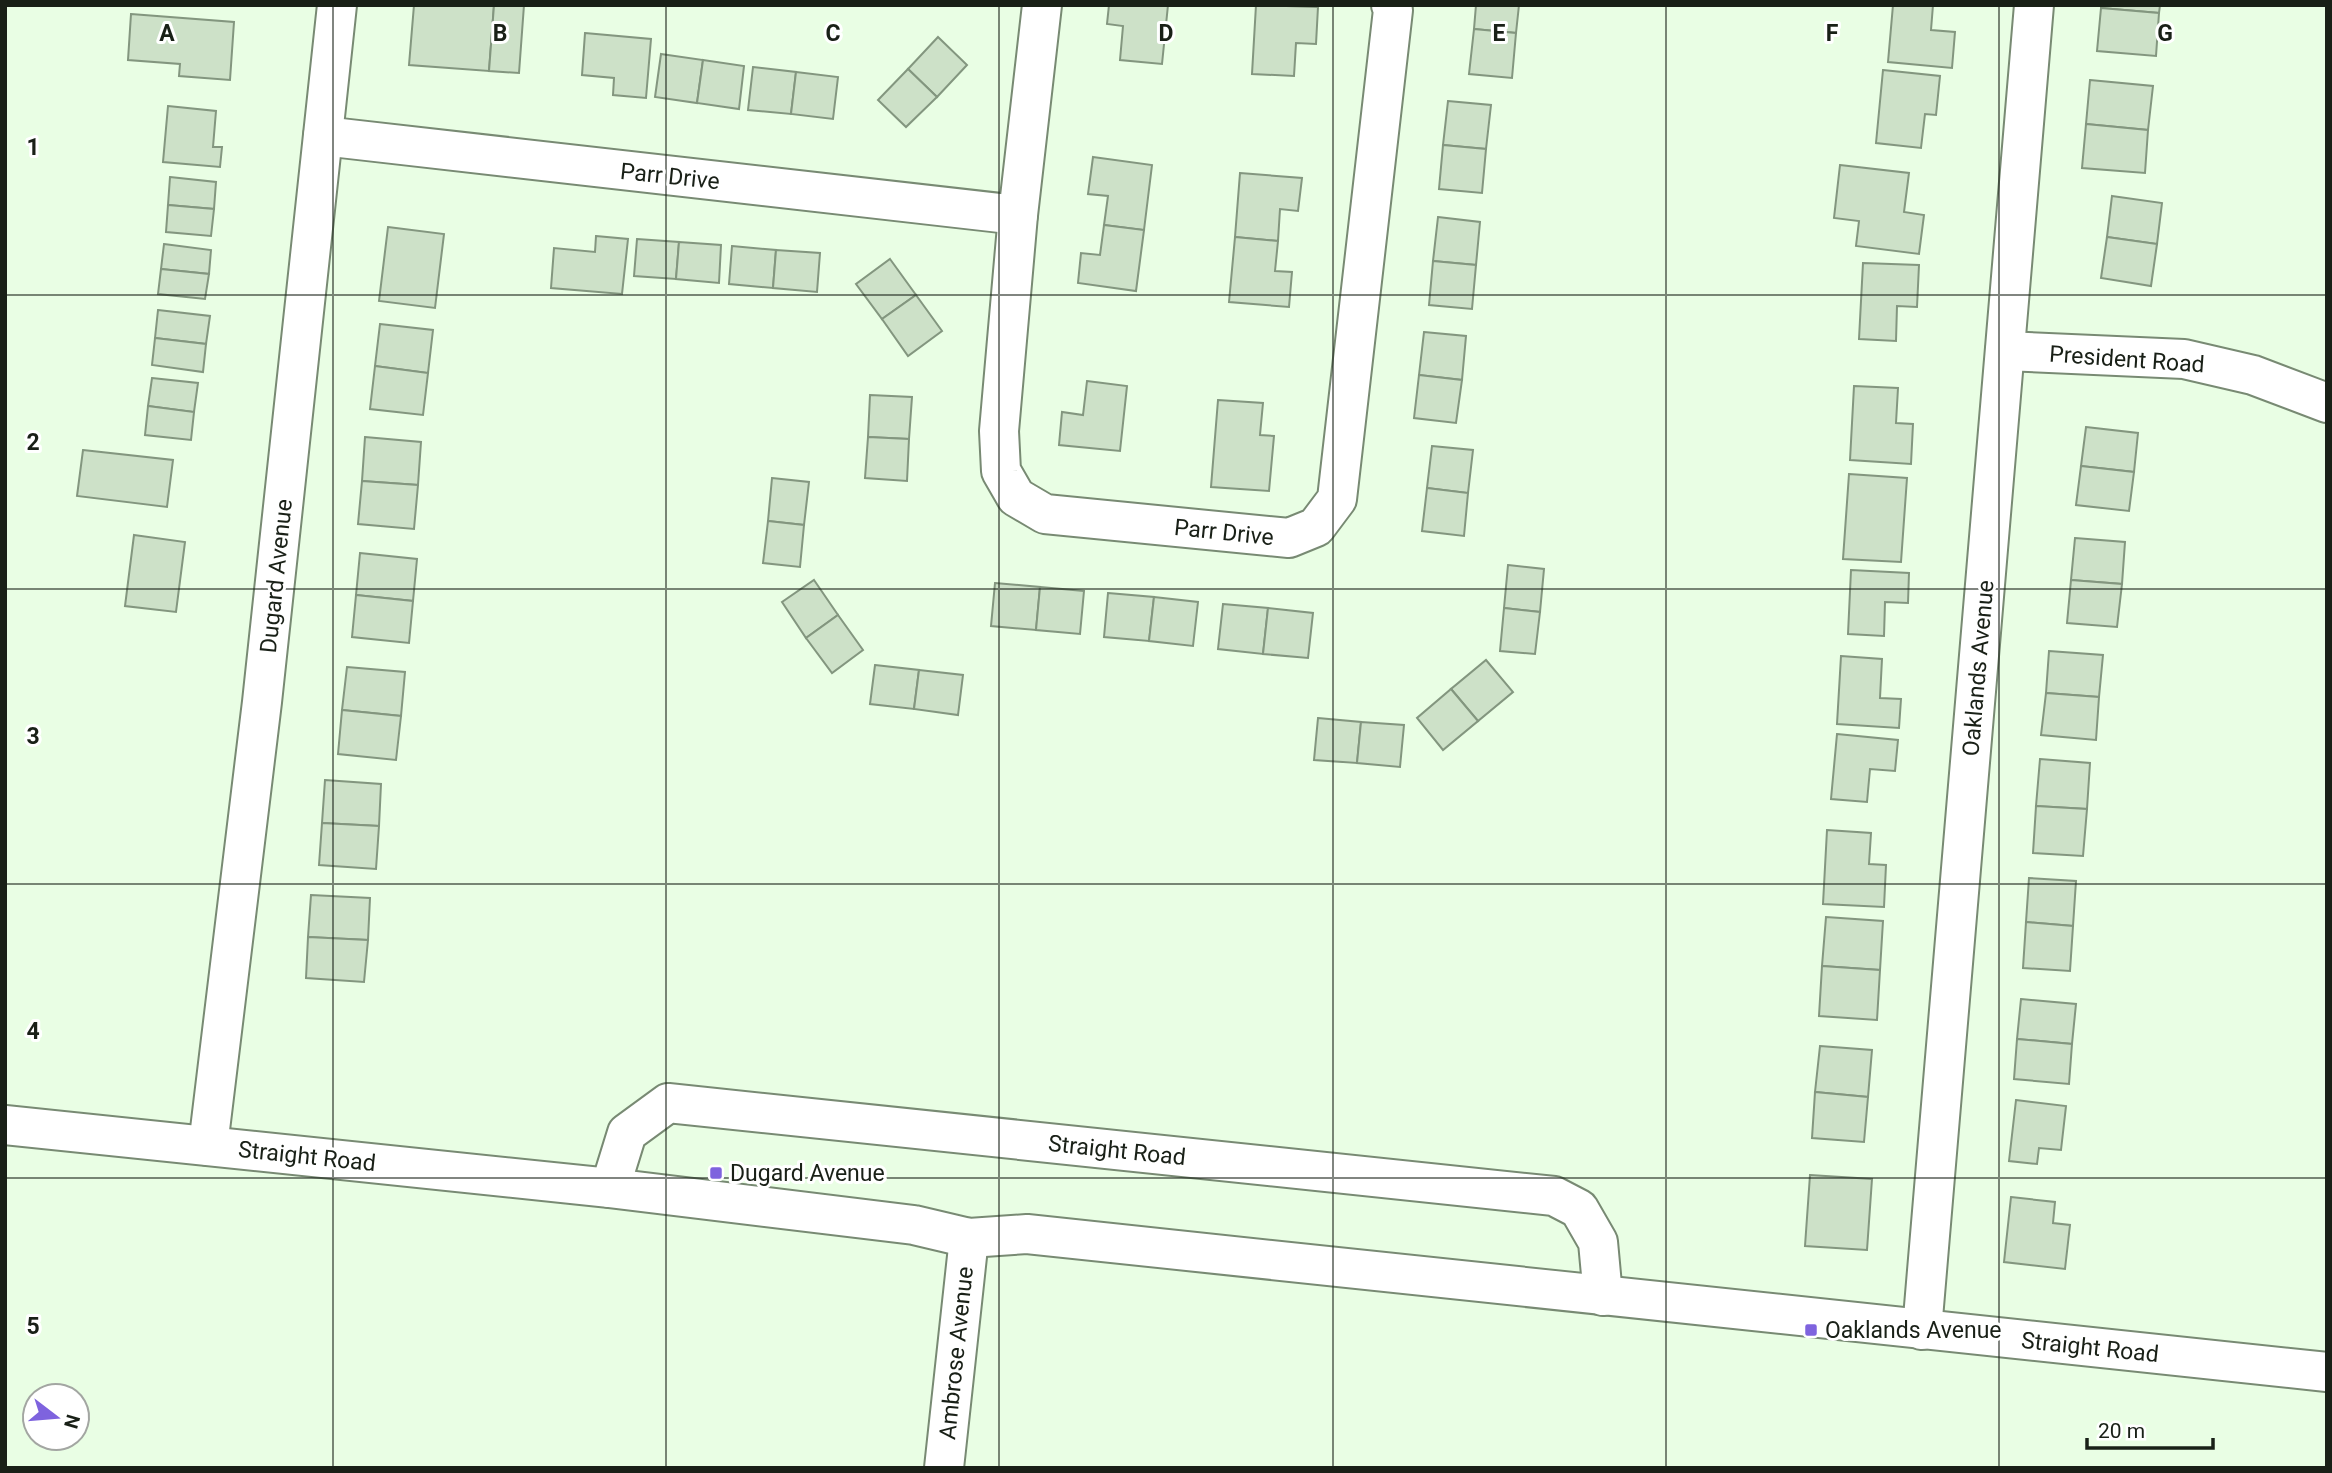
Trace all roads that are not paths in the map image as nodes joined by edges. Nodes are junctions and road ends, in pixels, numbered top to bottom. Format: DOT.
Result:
graph roads {
  1 [pos="337,5"];
  2 [pos="1042,5"];
  3 [pos="1391,5"];
  4 [pos="2034,5"];
  5 [pos="323,136"];
  6 [pos="1018,215"];
  7 [pos="2005,351"];
  8 [pos="2327,403"];
  9 [pos="5,1125"];
  10 [pos="208,1146"];
  11 [pos="610,1188"];
  12 [pos="969,1238"];
  13 [pos="1603,1296"];
  14 [pos="1922,1330"];
  15 [pos="2327,1372"];
  16 [pos="944,1468"];
  1 -- 5 [label="street, Dugard Avenue"];
  2 -- 6 [label="street, Parr Drive"];
  3 -- 6 [label="street, Parr Drive"];
  4 -- 7 [label="street, Oaklands Avenue"];
  5 -- 6 [label="street, Parr Drive"];
  5 -- 10 [label="street, Dugard Avenue"];
  7 -- 8 [label="street, President Road"];
  7 -- 14 [label="street, Oaklands Avenue"];
  9 -- 10 [label="street, Straight Road"];
  10 -- 11 [label="street, Straight Road"];
  11 -- 12 [label="street, Straight Road"];
  11 -- 13 [label="street, Straight Road"];
  12 -- 13 [label="street, Straight Road"];
  12 -- 16 [label="street, Ambrose Avenue"];
  13 -- 14 [label="street, Straight Road"];
  14 -- 15 [label="street, Straight Road"];
}
